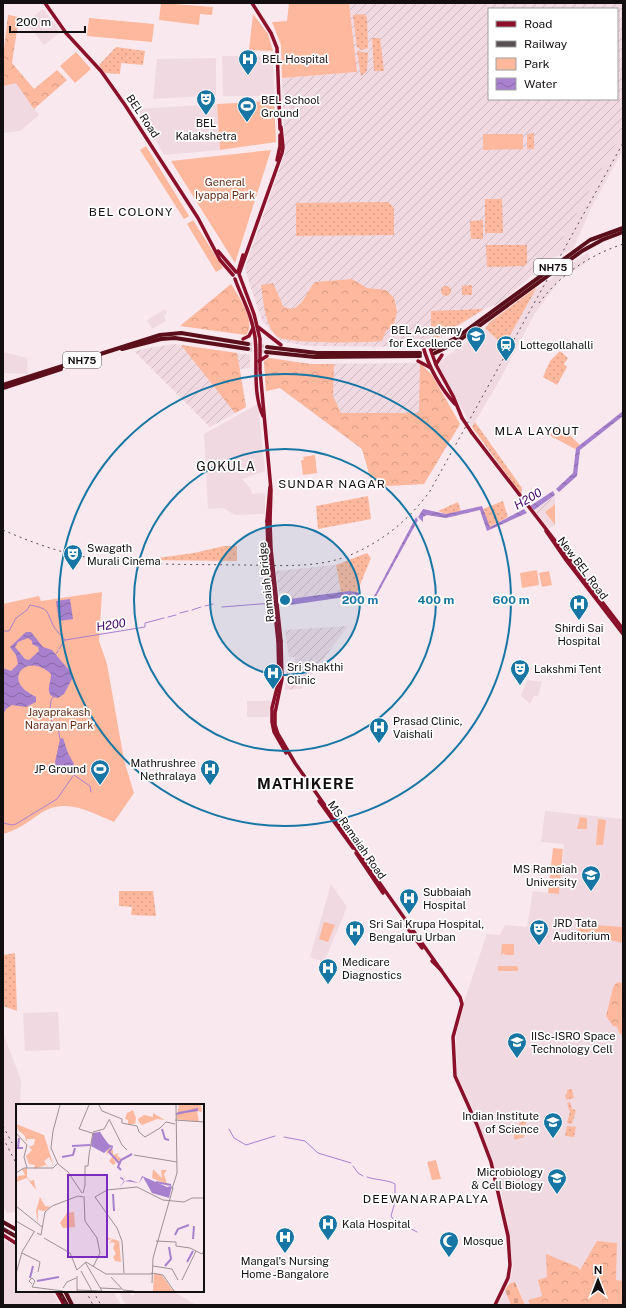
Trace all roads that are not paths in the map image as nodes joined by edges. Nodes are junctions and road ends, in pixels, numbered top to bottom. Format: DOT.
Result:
graph roads {
  1 [pos="45,3"];
  2 [pos="252,3"];
  3 [pos="623,228"];
  4 [pos="623,232"];
  5 [pos="237,275"];
  6 [pos="488,317"];
  7 [pos="258,326"];
  8 [pos="253,327"];
  9 [pos="161,337"];
  10 [pos="243,339"];
  11 [pos="281,345"];
  12 [pos="429,345"];
  13 [pos="248,346"];
  14 [pos="423,346"];
  15 [pos="267,351"];
  16 [pos="434,351"];
  17 [pos="420,355"];
  18 [pos="442,355"];
  19 [pos="259,361"];
  20 [pos="418,361"];
  21 [pos="436,365"];
  22 [pos="432,369"];
  23 [pos="3,385"];
  24 [pos="3,388"];
  25 [pos="455,405"];
  26 [pos="264,417"];
  27 [pos="546,531"];
  28 [pos="623,629"];
  29 [pos="623,634"];
  30 [pos="280,641"];
  31 [pos="3,1222"];
  32 [pos="3,1229"];
  33 [pos="16,1229"];
  34 [pos="3,1235"];
  35 [pos="16,1236"];
  36 [pos="16,1243"];
  37 [pos="57,1292"];
  38 [pos="59,1292"];
  39 [pos="66,1292"];
  40 [pos="65,1305"];
  41 [pos="72,1305"];
  42 [pos="495,1305"];
  1 -- 5 [label="main road, BEL Road"];
  2 -- 5 [label="main road"];
  3 -- 6 [label="highway, NH75"];
  4 -- 6 [label="highway, NH75"];
  5 -- 7 [label="main road, BEL Road"];
  5 -- 8 [label="main road, BEL Road"];
  6 -- 16 [label="highway, NH75"];
  7 -- 11 [label="main road"];
  7 -- 19 [label="main road, BEL Road"];
  8 -- 10 [label="main road"];
  8 -- 26 [label="main road, BEL Road"];
  9 -- 13 [label="highway, NH75"];
  9 -- 23 [label="highway, NH75"];
  9 -- 24 [label="highway, NH75"];
  12 -- 21 [label="main road"];
  14 -- 22 [label="main road"];
  15 -- 17 [label="highway"];
  15 -- 19 [label="main road"];
  18 -- 21 [label="main road"];
  19 -- 26 [label="main road"];
  20 -- 22 [label="main road"];
  21 -- 25 [label="main road"];
  22 -- 25 [label="main road"];
  25 -- 27 [label="main road, New BEL Road, bridge"];
  26 -- 30 [label="main road, Ramaiah Bridge, bridge"];
  27 -- 28 [label="main road, New BEL Road"];
  27 -- 29 [label="main road, New BEL Road"];
  30 -- 42 [label="main road, MS Ramaiah Road"];
  31 -- 33 [label="highway"];
  32 -- 35 [label="highway"];
  34 -- 36 [label="main road"];
  37 -- 40 [label="main road"];
  38 -- 40 [label="highway"];
  39 -- 41 [label="highway"];
}
